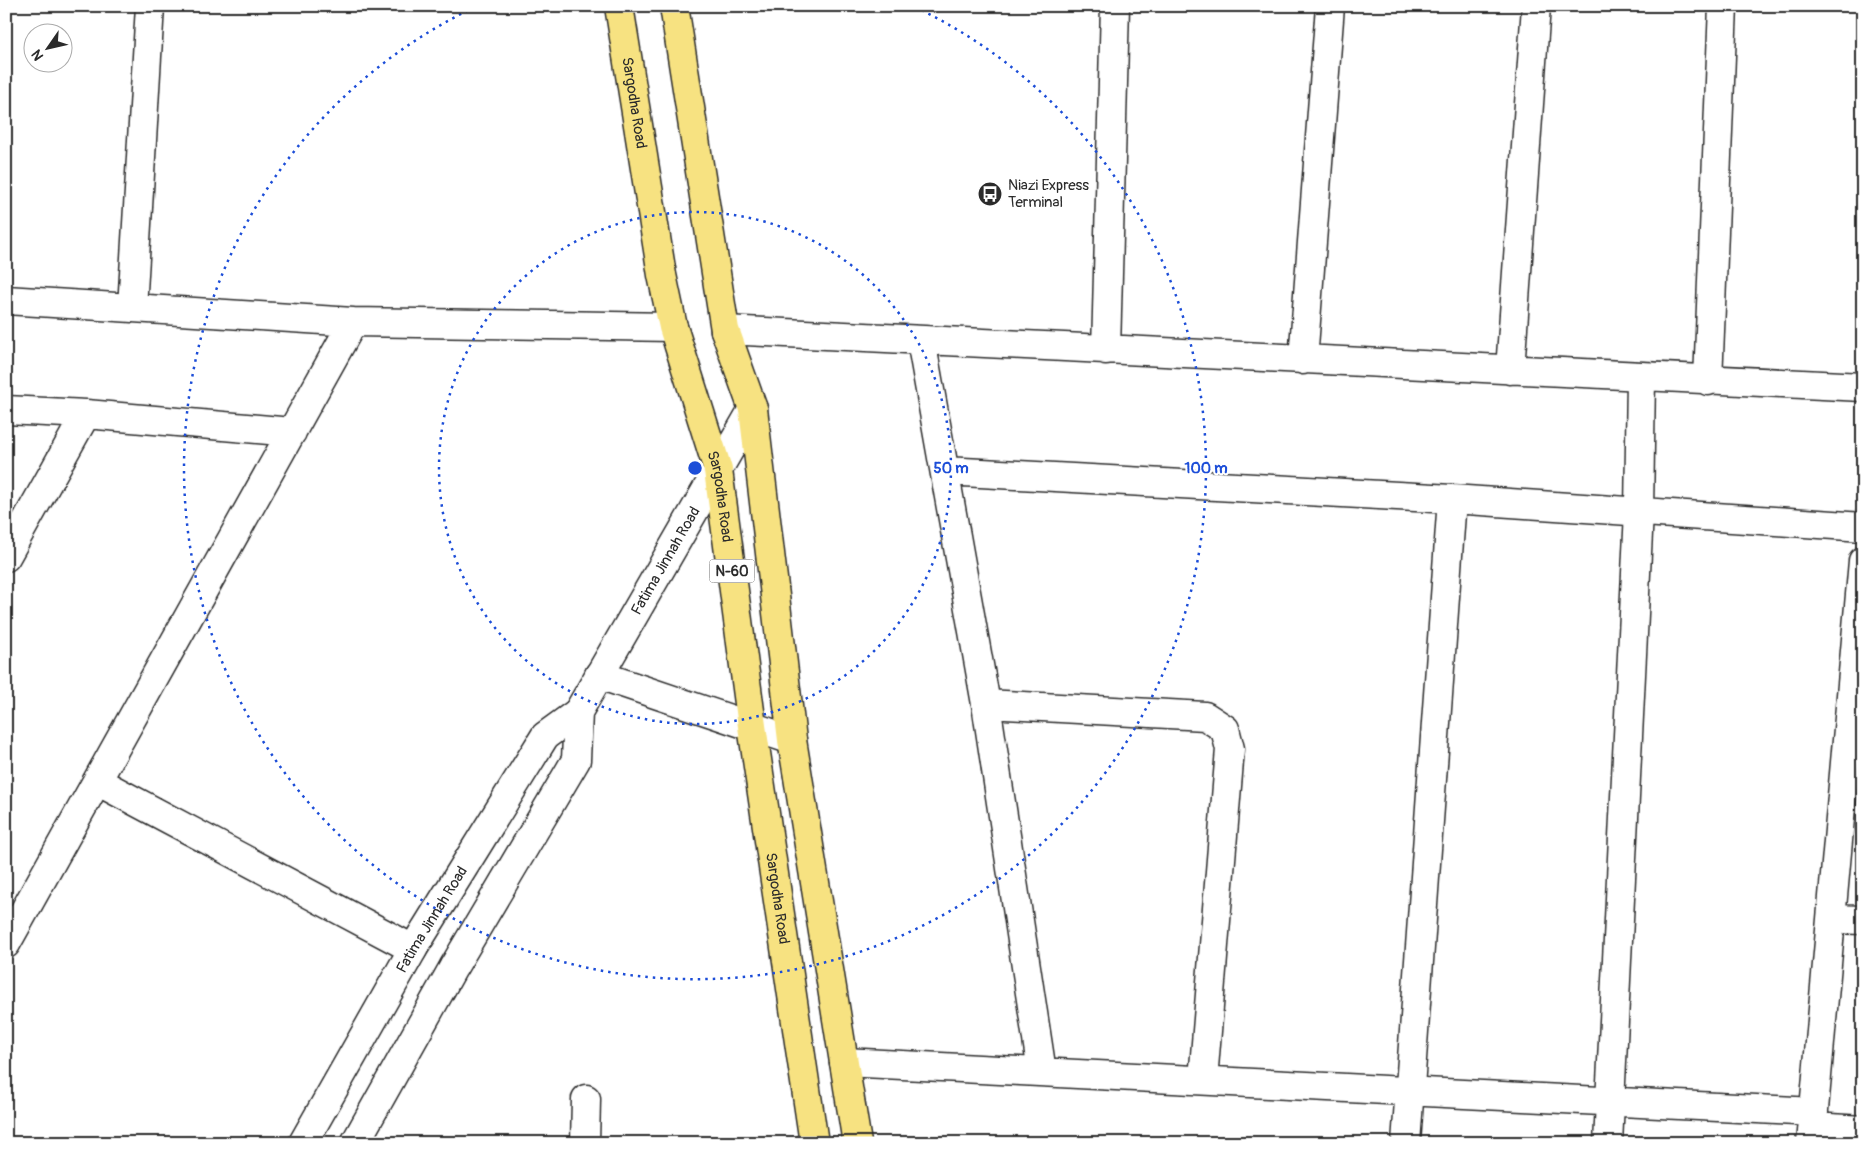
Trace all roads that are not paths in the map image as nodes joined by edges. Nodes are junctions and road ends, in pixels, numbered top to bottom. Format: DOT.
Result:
graph roads {
  1 [pos="150,6"];
  2 [pos="619,6"];
  3 [pos="674,6"];
  4 [pos="1115,6"];
  5 [pos="1330,6"];
  6 [pos="1536,6"];
  7 [pos="1723,6"];
  8 [pos="6,300"];
  9 [pos="132,308"];
  10 [pos="353,322"];
  11 [pos="673,327"];
  12 [pos="725,330"];
  13 [pos="921,340"];
  14 [pos="1106,350"];
  15 [pos="1304,360"];
  16 [pos="1510,370"];
  17 [pos="1641,377"];
  18 [pos="1708,381"];
  19 [pos="1863,387"];
  20 [pos="753,409"];
  21 [pos="6,410"];
  22 [pos="86,414"];
  23 [pos="292,432"];
  24 [pos="718,470"];
  25 [pos="945,471"];
  26 [pos="1452,499"];
  27 [pos="1639,512"];
  28 [pos="1863,527"];
  29 [pos="6,557"];
  30 [pos="1863,561"];
  31 [pos="599,675"];
  32 [pos="986,704"];
  33 [pos="578,712"];
  34 [pos="752,726"];
  35 [pos="792,740"];
  36 [pos="1855,747"];
  37 [pos="97,781"];
  38 [pos="1831,919"];
  39 [pos="1863,920"];
  40 [pos="6,944"];
  41 [pos="413,949"];
  42 [pos="844,1062"];
  43 [pos="1042,1072"];
  44 [pos="1202,1080"];
  45 [pos="1410,1091"];
  46 [pos="586,1099"];
  47 [pos="1610,1101"];
  48 [pos="1813,1127"];
  49 [pos="1863,1130"];
  50 [pos="303,1143"];
  51 [pos="355,1143"];
  52 [pos="585,1143"];
  53 [pos="814,1143"];
  54 [pos="857,1143"];
  55 [pos="1406,1143"];
  56 [pos="1608,1143"];
  1 -- 9 [label="street"];
  2 -- 11 [label="highway, Sargodha Road / N-60"];
  3 -- 12 [label="highway, N-60"];
  4 -- 14 [label="street"];
  5 -- 15 [label="street"];
  6 -- 16 [label="street"];
  7 -- 18 [label="street"];
  8 -- 9 [label="street"];
  9 -- 10 [label="street"];
  10 -- 11 [label="street"];
  10 -- 23 [label="street"];
  11 -- 24 [label="highway, Sargodha Road / N-60"];
  12 -- 13 [label="street"];
  12 -- 20 [label="highway, N-60"];
  13 -- 14 [label="street"];
  13 -- 25 [label="street"];
  14 -- 15 [label="street"];
  15 -- 16 [label="street"];
  16 -- 17 [label="street"];
  17 -- 18 [label="street"];
  17 -- 27 [label="street"];
  18 -- 19 [label="street"];
  20 -- 24 [label="street, Fatima Jinnah Road"];
  20 -- 35 [label="highway, N-60"];
  21 -- 22 [label="street"];
  22 -- 23 [label="street"];
  22 -- 29 [label="street"];
  23 -- 37 [label="street"];
  24 -- 31 [label="street, Fatima Jinnah Road"];
  24 -- 34 [label="highway, Sargodha Road / N-60"];
  25 -- 26 [label="street"];
  25 -- 32 [label="street"];
  26 -- 27 [label="street"];
  26 -- 45 [label="street"];
  27 -- 28 [label="street"];
  27 -- 47 [label="street"];
  30 -- 36 [label="street"];
  31 -- 33 [label="street, Fatima Jinnah Road"];
  31 -- 34 [label="street"];
  32 -- 43 [label="street"];
  32 -- 44 [label="street"];
  33 -- 41 [label="street, Fatima Jinnah Road"];
  33 -- 51 [label="street, Fatima Jinnah Road"];
  34 -- 35 [label="street"];
  34 -- 53 [label="highway, Sargodha Road / N-60"];
  35 -- 42 [label="highway, N-60"];
  36 -- 38 [label="street"];
  37 -- 40 [label="street"];
  37 -- 41 [label="street"];
  38 -- 39 [label="street"];
  38 -- 48 [label="street"];
  41 -- 50 [label="street, Fatima Jinnah Road"];
  42 -- 43 [label="street"];
  42 -- 54 [label="highway, N-60"];
  43 -- 44 [label="street"];
  44 -- 45 [label="street"];
  45 -- 47 [label="street"];
  45 -- 55 [label="street"];
  46 -- 52 [label="street"];
  47 -- 48 [label="street"];
  47 -- 56 [label="street"];
  48 -- 49 [label="street"];
}
